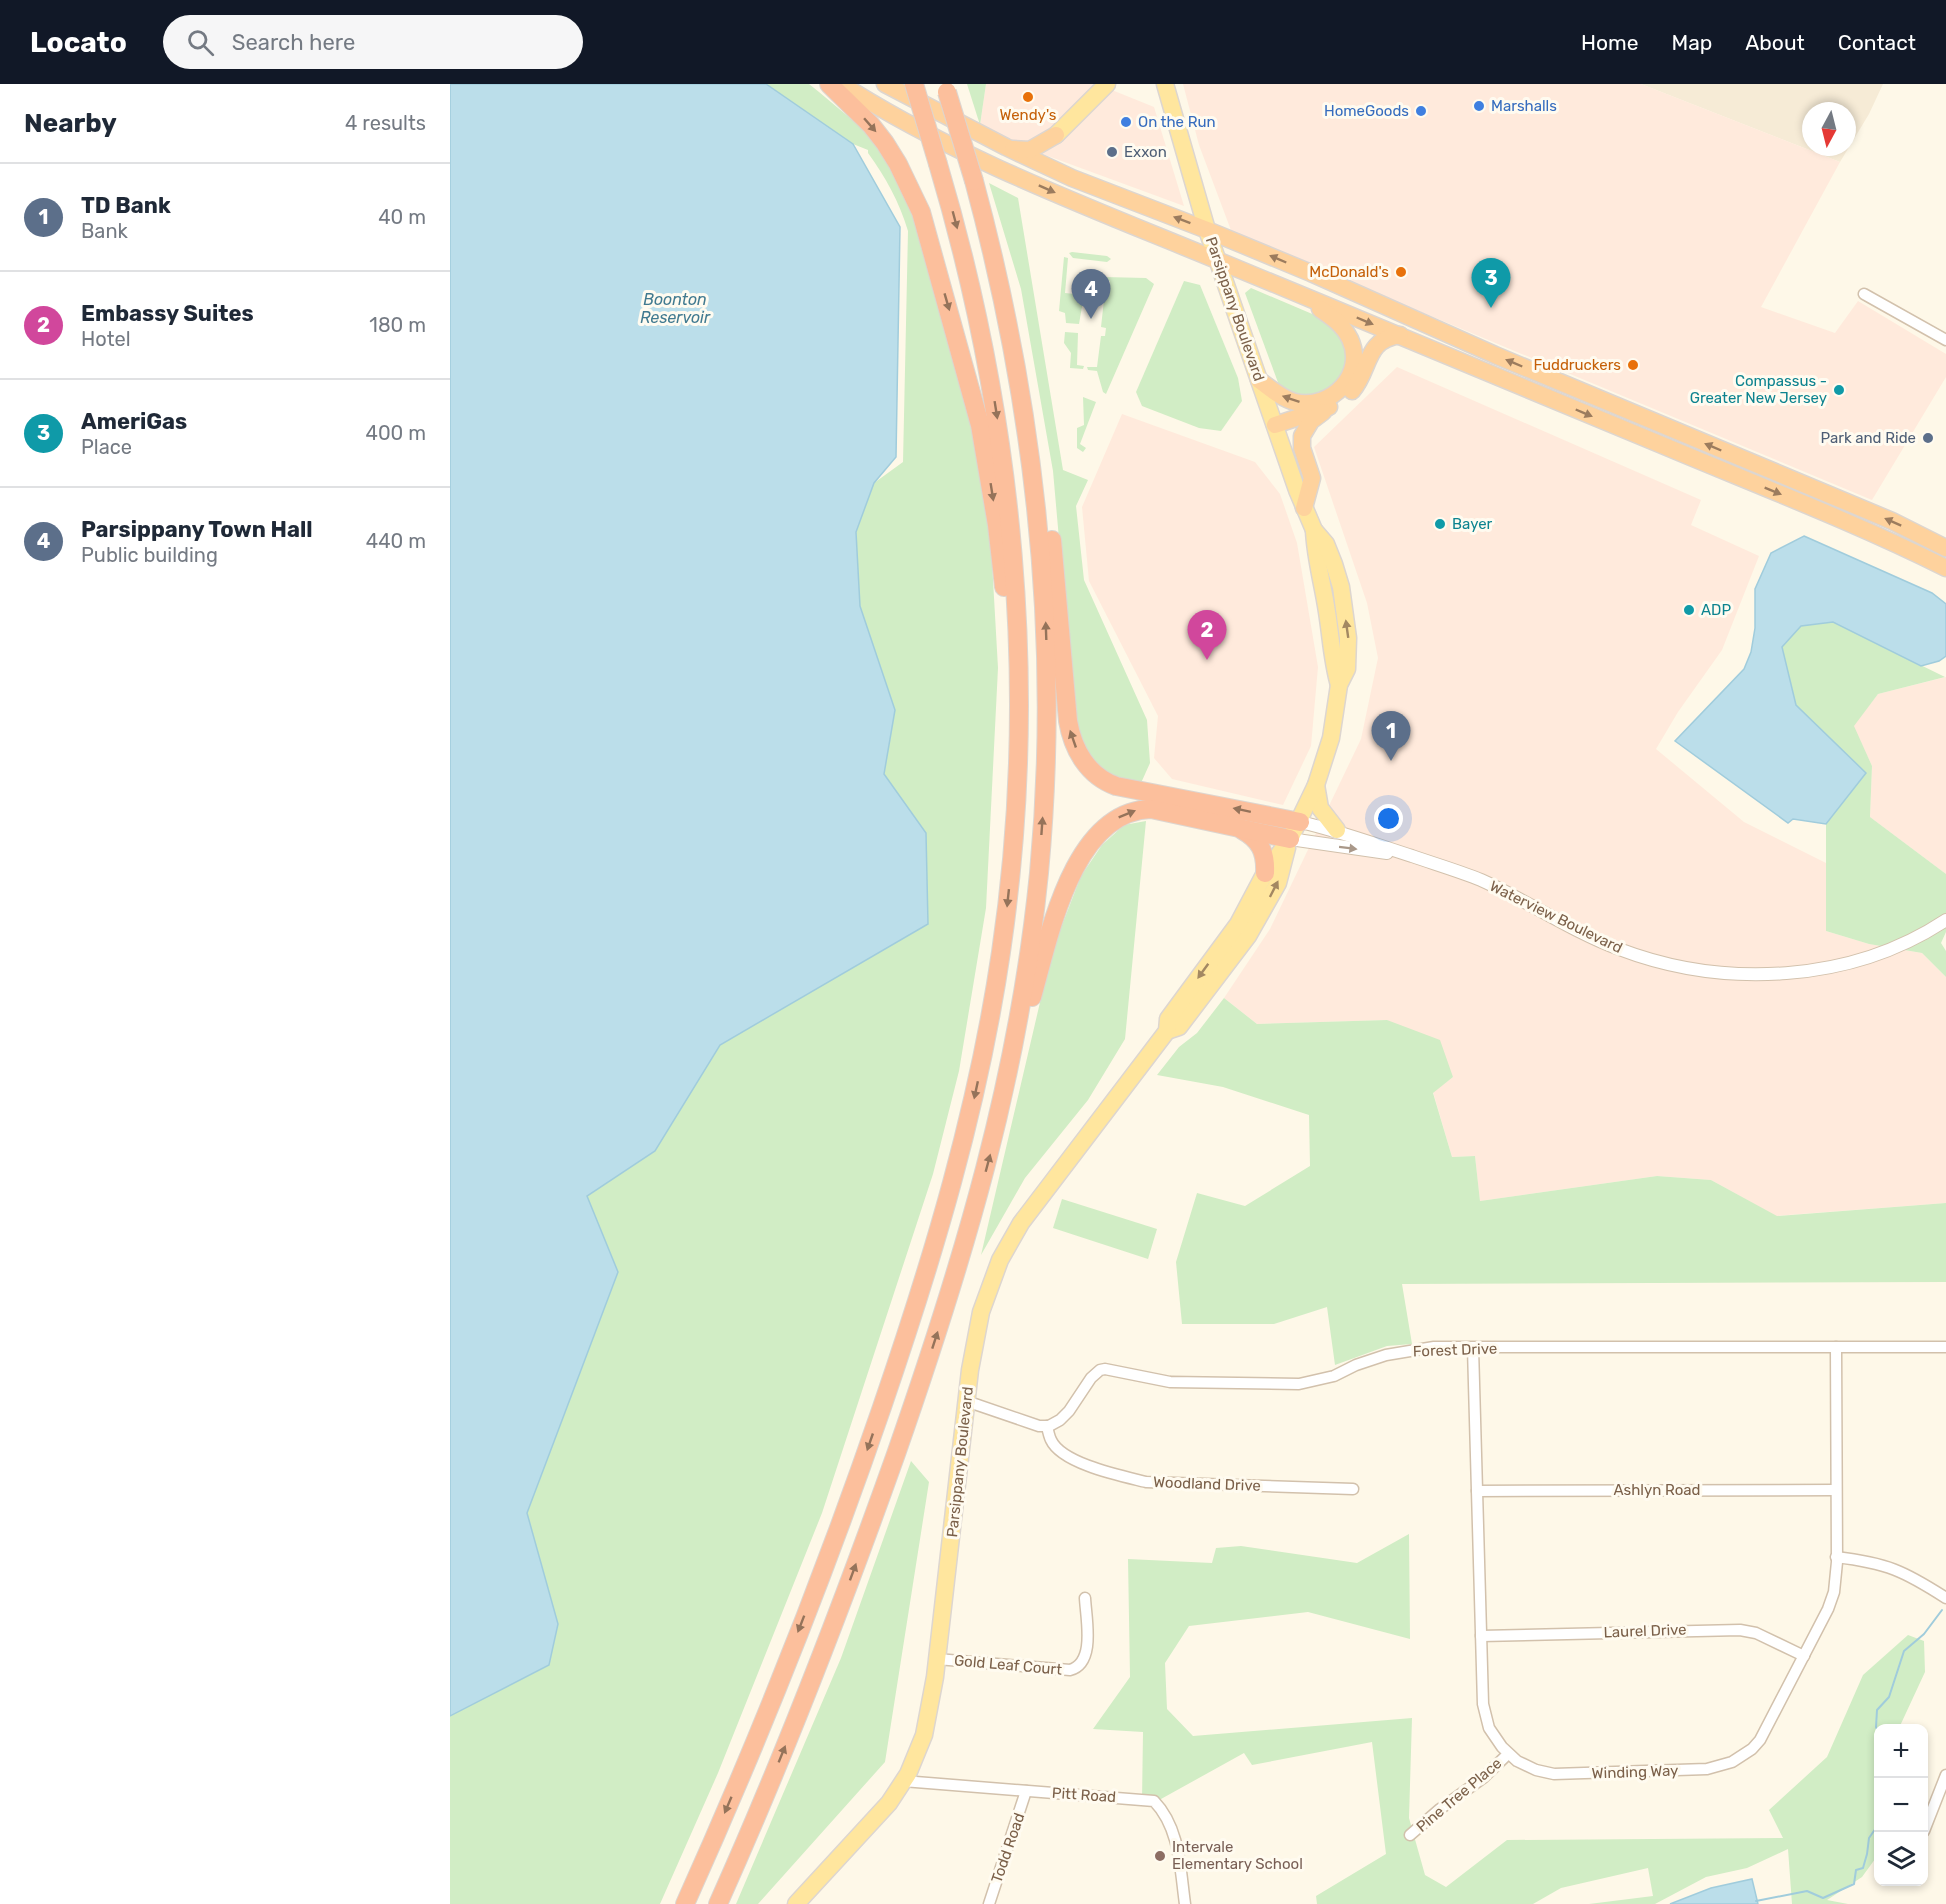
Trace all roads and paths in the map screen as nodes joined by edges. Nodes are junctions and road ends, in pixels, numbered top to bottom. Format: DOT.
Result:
graph roads {
  1 [pos="829,84"];
  2 [pos="841,84"];
  3 [pos="885,84"];
  4 [pos="914,84"];
  5 [pos="1107,84"];
  6 [pos="1163,86"];
  7 [pos="945,88"];
  8 [pos="1056,135"];
  9 [pos="1006,147"];
  10 [pos="1072,178"];
  11 [pos="974,181"];
  12 [pos="1207,230"];
  13 [pos="1218,260"];
  14 [pos="1292,291"];
  15 [pos="1864,294"];
  16 [pos="1400,335"];
  17 [pos="1946,340"];
  18 [pos="1259,380"];
  19 [pos="1335,405"];
  20 [pos="1275,425"];
  21 [pos="1304,508"];
  22 [pos="1946,548"];
  23 [pos="1946,568"];
  24 [pos="1316,785"];
  25 [pos="1300,822"];
  26 [pos="1238,827"];
  27 [pos="1338,830"];
  28 [pos="1290,838"];
  29 [pos="1411,856"];
  30 [pos="1011,870"];
  31 [pos="1265,873"];
  32 [pos="1946,920"];
  33 [pos="1167,1031"];
  34 [pos="1000,1112"];
  35 [pos="1836,1347"];
  36 [pos="1946,1347"];
  37 [pos="1473,1348"];
  38 [pos="966,1401"];
  39 [pos="1047,1426"];
  40 [pos="1353,1489"];
  41 [pos="1836,1490"];
  42 [pos="1477,1491"];
  43 [pos="1836,1557"];
  44 [pos="1085,1598"];
  45 [pos="1946,1598"];
  46 [pos="1481,1636"];
  47 [pos="1804,1656"];
  48 [pos="938,1659"];
  49 [pos="1508,1754"];
  50 [pos="1946,1774"];
  51 [pos="903,1781"];
  52 [pos="1026,1791"];
  53 [pos="1928,1819"];
  54 [pos="1410,1836"];
  55 [pos="685,1904"];
  56 [pos="718,1904"];
  57 [pos="796,1904"];
  58 [pos="989,1904"];
  59 [pos="1185,1904"];
  1 -- 30 [label="highway, one-way"];
  2 -- 13 [label="highway, one-way"];
  3 -- 9 [label="highway"];
  4 -- 30 [label="highway, one-way, bridge"];
  5 -- 8 [label="main road"];
  6 -- 12 [label="main road, Parsippany Boulevard"];
  7 -- 11 [label="highway, bridge"];
  8 -- 9 [label="highway"];
  8 -- 10 [label="highway"];
  9 -- 10 [label="highway"];
  12 -- 10 [label="highway, one-way"];
  25 -- 11 [label="highway, one-way"];
  34 -- 11 [label="highway, one-way"];
  12 -- 13 [label="main road, Parsippany Boulevard"];
  22 -- 12 [label="highway, one-way"];
  13 -- 14 [label="highway"];
  13 -- 18 [label="main road, Parsippany Boulevard"];
  14 -- 16 [label="highway, one-way"];
  14 -- 18 [label="highway, one-way"];
  15 -- 17 [label="street"];
  16 -- 19 [label="highway"];
  16 -- 23 [label="highway, one-way"];
  18 -- 20 [label="main road, Parsippany Boulevard"];
  19 -- 20 [label="highway"];
  19 -- 21 [label="highway"];
  20 -- 21 [label="main road, Parsippany Boulevard"];
  21 -- 24 [label="main road, Parsippany Boulevard"];
  24 -- 25 [label="main road, Parsippany Boulevard"];
  24 -- 27 [label="main road"];
  25 -- 27 [label="street, Waterview Boulevard"];
  25 -- 28 [label="main road, Parsippany Boulevard"];
  26 -- 28 [label="highway"];
  26 -- 31 [label="highway"];
  34 -- 26 [label="highway, one-way"];
  27 -- 29 [label="street, Waterview Boulevard"];
  28 -- 29 [label="street, Waterview Boulevard, one-way"];
  28 -- 31 [label="main road, Parsippany Boulevard"];
  33 -- 28 [label="main road, Parsippany Boulevard, one-way"];
  29 -- 32 [label="street, Waterview Boulevard"];
  30 -- 55 [label="highway, one-way"];
  31 -- 33 [label="main road, Parsippany Boulevard, one-way"];
  33 -- 38 [label="main road, Parsippany Boulevard"];
  56 -- 34 [label="highway, one-way"];
  35 -- 36 [label="street, Forest Drive"];
  35 -- 37 [label="street, Forest Drive"];
  35 -- 41 [label="street, Winding Way"];
  37 -- 39 [label="street, Forest Drive"];
  37 -- 42 [label="street, Winding Way"];
  38 -- 39 [label="street"];
  38 -- 48 [label="main road, Parsippany Boulevard"];
  39 -- 40 [label="street, Woodland Drive"];
  41 -- 42 [label="street, Ashlyn Road"];
  41 -- 43 [label="street, Winding Way"];
  42 -- 46 [label="street, Winding Way"];
  43 -- 45 [label="street"];
  43 -- 47 [label="street, Winding Way"];
  44 -- 48 [label="street, Gold Leaf Court"];
  46 -- 47 [label="street, Laurel Drive"];
  46 -- 49 [label="street, Winding Way"];
  47 -- 49 [label="street, Winding Way"];
  48 -- 51 [label="main road, Parsippany Boulevard"];
  49 -- 54 [label="street, Pine Tree Place"];
  50 -- 53 [label="street"];
  51 -- 52 [label="street, Pitt Road"];
  51 -- 57 [label="main road, Parsippany Boulevard"];
  52 -- 58 [label="street, Todd Road"];
  52 -- 59 [label="street, Pitt Road"];
}
